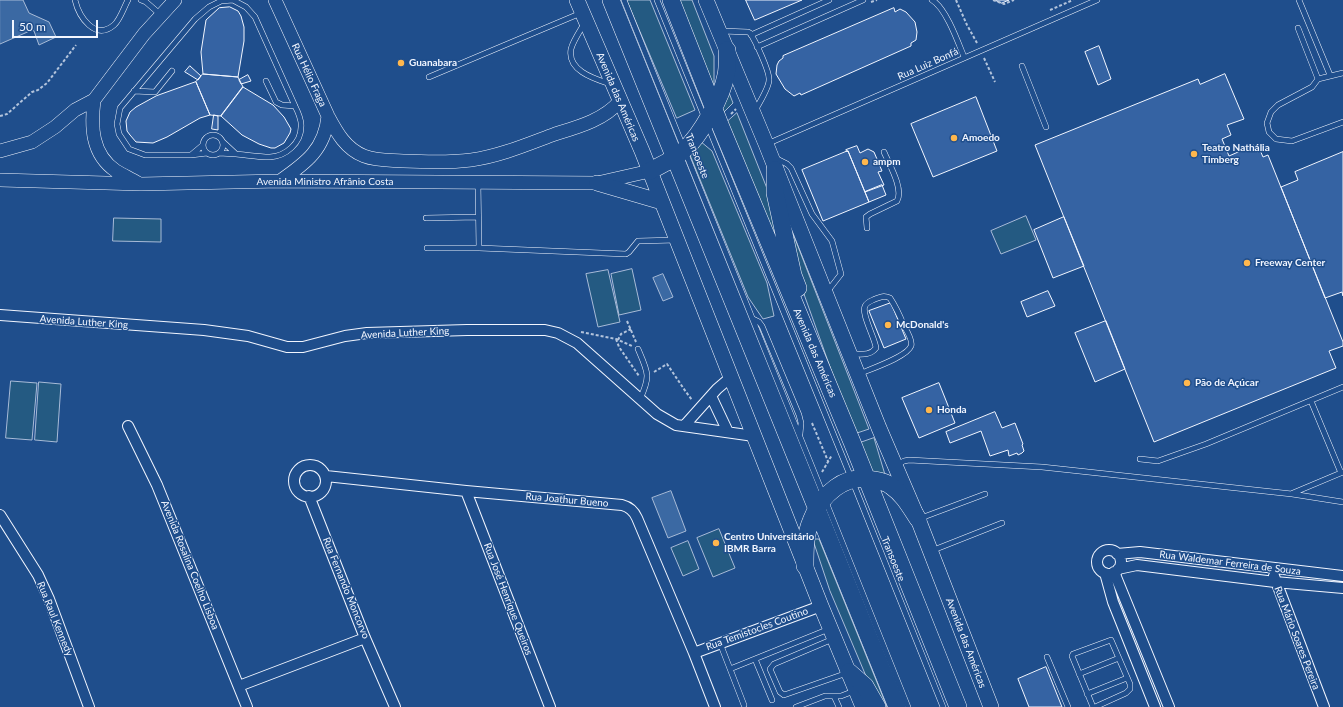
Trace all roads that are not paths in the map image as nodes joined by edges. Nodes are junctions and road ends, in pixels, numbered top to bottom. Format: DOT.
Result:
graph roads {
  1 [pos="75,0"];
  2 [pos="128,0"];
  3 [pos="141,0"];
  4 [pos="175,0"];
  5 [pos="275,0"];
  6 [pos="611,0"];
  7 [pos="624,0"];
  8 [pos="656,0"];
  9 [pos="671,0"];
  10 [pos="706,0"];
  11 [pos="829,0"];
  12 [pos="863,0"];
  13 [pos="932,0"];
  14 [pos="1096,0"];
  15 [pos="1299,0"];
  16 [pos="581,11"];
  17 [pos="162,16"];
  18 [pos="1298,28"];
  19 [pos="719,31"];
  20 [pos="751,35"];
  21 [pos="757,47"];
  22 [pos="727,50"];
  23 [pos="964,57"];
  24 [pos="1022,66"];
  25 [pos="172,71"];
  26 [pos="1343,73"];
  27 [pos="1330,75"];
  28 [pos="429,77"];
  29 [pos="1318,79"];
  30 [pos="266,81"];
  31 [pos="612,84"];
  32 [pos="134,91"];
  33 [pos="94,100"];
  34 [pos="620,101"];
  35 [pos="295,106"];
  36 [pos="710,114"];
  37 [pos="754,114"];
  38 [pos="328,116"];
  39 [pos="1343,122"];
  40 [pos="1046,127"];
  41 [pos="222,141"];
  42 [pos="203,145"];
  43 [pos="0,151"];
  44 [pos="884,152"];
  45 [pos="207,153"];
  46 [pos="219,153"];
  47 [pos="680,153"];
  48 [pos="236,154"];
  49 [pos="191,155"];
  50 [pos="770,157"];
  51 [pos="650,171"];
  52 [pos="0,180"];
  53 [pos="280,181"];
  54 [pos="478,182"];
  55 [pos="598,183"];
  56 [pos="141,184"];
  57 [pos="662,202"];
  58 [pos="478,217"];
  59 [pos="426,218"];
  60 [pos="866,228"];
  61 [pos="677,240"];
  62 [pos="427,248"];
  63 [pos="479,248"];
  64 [pos="825,294"];
  65 [pos="0,315"];
  66 [pos="810,342"];
  67 [pos="638,349"];
  68 [pos="849,353"];
  69 [pos="858,375"];
  70 [pos="731,377"];
  71 [pos="1341,388"];
  72 [pos="711,396"];
  73 [pos="640,399"];
  74 [pos="1311,400"];
  75 [pos="128,426"];
  76 [pos="684,426"];
  77 [pos="728,432"];
  78 [pos="754,436"];
  79 [pos="1140,459"];
  80 [pos="895,466"];
  81 [pos="1342,473"];
  82 [pos="296,474"];
  83 [pos="326,476"];
  84 [pos="859,479"];
  85 [pos="466,491"];
  86 [pos="985,494"];
  87 [pos="1292,494"];
  88 [pos="309,496"];
  89 [pos="1343,502"];
  90 [pos="820,503"];
  91 [pos="0,515"];
  92 [pos="918,519"];
  93 [pos="1002,523"];
  94 [pos="930,551"];
  95 [pos="1117,554"];
  96 [pos="805,566"];
  97 [pos="1272,568"];
  98 [pos="1112,571"];
  99 [pos="1343,576"];
  100 [pos="1275,582"];
  101 [pos="1343,588"];
  102 [pos="821,606"];
  103 [pos="832,633"];
  104 [pos="365,638"];
  105 [pos="720,643"];
  106 [pos="694,653"];
  107 [pos="1148,656"];
  108 [pos="1047,657"];
  109 [pos="1119,658"];
  110 [pos="754,659"];
  111 [pos="1137,661"];
  112 [pos="730,669"];
  113 [pos="849,672"];
  114 [pos="1079,674"];
  115 [pos="1127,678"];
  116 [pos="239,686"];
  117 [pos="856,690"];
  118 [pos="1088,694"];
  119 [pos="834,696"];
  120 [pos="772,700"];
  121 [pos="744,705"];
  122 [pos="89,707"];
  123 [pos="247,707"];
  124 [pos="395,707"];
  125 [pos="550,707"];
  126 [pos="715,707"];
  127 [pos="796,707"];
  128 [pos="839,707"];
  129 [pos="863,707"];
  130 [pos="876,707"];
  131 [pos="897,707"];
  132 [pos="908,707"];
  133 [pos="943,707"];
  134 [pos="958,707"];
  135 [pos="991,707"];
  136 [pos="1068,707"];
  137 [pos="1094,707"];
  138 [pos="1155,707"];
  139 [pos="1169,707"];
  140 [pos="1324,707"];
  1 -- 2 [label="lane"];
  3 -- 17 [label="lane"];
  4 -- 17 [label="street"];
  5 -- 38 [label="street, Rua Hélio Fraga"];
  6 -- 47 [label="highway"];
  7 -- 47 [label="lane, Transoeste"];
  8 -- 36 [label="lane, Transoeste"];
  9 -- 36 [label="highway, Avenida das Américas"];
  10 -- 19 [label="main road, Avenida das Américas"];
  11 -- 20 [label="lane"];
  12 -- 21 [label="lane"];
  13 -- 23 [label="lane"];
  14 -- 23 [label="lane, Rua Luiz Bonfá"];
  15 -- 27 [label="lane"];
  16 -- 28 [label="lane"];
  16 -- 31 [label="main road, Avenida das Américas"];
  16 -- 31 [label="lane"];
  17 -- 33 [label="street"];
  18 -- 29 [label="lane"];
  19 -- 20 [label="lane"];
  19 -- 22 [label="main road, Avenida das Américas"];
  20 -- 21 [label="lane"];
  21 -- 37 [label="lane"];
  22 -- 36 [label="highway"];
  22 -- 37 [label="main road, Avenida das Américas"];
  23 -- 50 [label="lane, Rua Luiz Bonfá"];
  24 -- 40 [label="lane"];
  25 -- 32 [label="lane"];
  26 -- 27 [label="lane"];
  27 -- 29 [label="lane"];
  29 -- 39 [label="lane"];
  30 -- 35 [label="lane"];
  31 -- 34 [label="main road, Avenida das Américas"];
  32 -- 35 [label="lane"];
  32 -- 49 [label="lane"];
  33 -- 43 [label="street"];
  33 -- 56 [label="street"];
  34 -- 38 [label="street"];
  34 -- 51 [label="main road, Avenida das Américas"];
  35 -- 48 [label="lane"];
  36 -- 47 [label="highway"];
  36 -- 66 [label="highway, Avenida das Américas"];
  36 -- 84 [label="lane, Transoeste"];
  37 -- 50 [label="main road, Avenida das Américas"];
  38 -- 53 [label="street, Rua Hélio Fraga"];
  41 -- 42 [label="lane"];
  41 -- 46 [label="lane"];
  41 -- 48 [label="lane"];
  42 -- 45 [label="lane"];
  42 -- 49 [label="lane"];
  44 -- 60 [label="lane"];
  45 -- 46 [label="lane"];
  45 -- 49 [label="lane"];
  46 -- 48 [label="lane"];
  47 -- 51 [label="highway"];
  47 -- 90 [label="highway"];
  47 -- 90 [label="lane, Transoeste"];
  50 -- 64 [label="main road, Avenida das Américas"];
  50 -- 64 [label="lane"];
  50 -- 66 [label="highway"];
  51 -- 55 [label="street, Avenida Ministro Afrânio Costa"];
  51 -- 57 [label="main road, Avenida das Américas"];
  52 -- 56 [label="street, Avenida Ministro Afrânio Costa"];
  53 -- 54 [label="street, Avenida Ministro Afrânio Costa"];
  53 -- 56 [label="street, Avenida Ministro Afrânio Costa"];
  54 -- 55 [label="street, Avenida Ministro Afrânio Costa"];
  54 -- 58 [label="lane"];
  55 -- 57 [label="main road"];
  57 -- 61 [label="main road, Avenida das Américas"];
  58 -- 59 [label="lane"];
  58 -- 63 [label="lane"];
  61 -- 63 [label="lane"];
  61 -- 70 [label="main road, Avenida das Américas"];
  62 -- 63 [label="lane"];
  64 -- 68 [label="main road, Avenida das Américas"];
  65 -- 73 [label="street, Avenida Luther King"];
  66 -- 84 [label="highway, Avenida das Américas"];
  67 -- 73 [label="lane"];
  68 -- 69 [label="main road, Avenida das Américas"];
  68 -- 69 [label="lane"];
  69 -- 80 [label="main road, Avenida das Américas"];
  70 -- 72 [label="street"];
  70 -- 78 [label="main road, Avenida das Américas"];
  71 -- 74 [label="lane"];
  72 -- 76 [label="street"];
  72 -- 77 [label="street"];
  73 -- 76 [label="street, Avenida Luther King"];
  74 -- 79 [label="lane"];
  74 -- 81 [label="lane"];
  75 -- 116 [label="street, Avenida Rosalina Coelho Lisboa"];
  76 -- 77 [label="street, Avenida Luther King"];
  77 -- 78 [label="street, Avenida Luther King"];
  78 -- 96 [label="main road, Avenida das Américas"];
  80 -- 87 [label="lane"];
  80 -- 92 [label="main road, Avenida das Américas"];
  81 -- 87 [label="lane"];
  82 -- 83 [label="street, Rua Joathur Bueno"];
  82 -- 88 [label="street, Rua Fernando Moncorvo"];
  83 -- 85 [label="street, Rua Joathur Bueno"];
  83 -- 88 [label="street"];
  84 -- 90 [label="highway"];
  84 -- 92 [label="highway"];
  84 -- 133 [label="lane, Transoeste"];
  84 -- 134 [label="highway, Avenida das Américas"];
  85 -- 106 [label="street, Rua Joathur Bueno"];
  85 -- 125 [label="street, Rua José Henrique Queiros"];
  86 -- 92 [label="lane"];
  87 -- 89 [label="lane"];
  88 -- 104 [label="street, Rua Fernando Moncorvo"];
  90 -- 96 [label="highway"];
  90 -- 131 [label="highway"];
  90 -- 132 [label="lane, Transoeste"];
  91 -- 122 [label="street, Rua Raul Kennedy"];
  92 -- 94 [label="main road, Avenida das Américas"];
  93 -- 94 [label="lane"];
  94 -- 135 [label="main road, Avenida das Américas"];
  95 -- 97 [label="street, Rua Waldemar Ferreira de Souza"];
  95 -- 98 [label="street, Rua Waldemar Ferreira de Souza"];
  95 -- 98 [label="street, Rua Waldemar Ferreira de Souza"];
  96 -- 102 [label="main road, Avenida das Américas"];
  97 -- 99 [label="street, Rua Waldemar Ferreira de Souza"];
  97 -- 100 [label="street, Rua Mário Soares Pereira"];
  98 -- 100 [label="street, Rua Waldemar Ferreira de Souza"];
  98 -- 107 [label="street, Rua Waldemar Ferreira de Souza"];
  98 -- 111 [label="street, Rua Waldemar Ferreira de Souza"];
  100 -- 101 [label="street, Rua Waldemar Ferreira de Souza"];
  100 -- 140 [label="street, Rua Mário Soares Pereira"];
  102 -- 103 [label="main road, Avenida das Américas"];
  102 -- 105 [label="street, Rua Temistocles Coutino"];
  103 -- 110 [label="lane"];
  103 -- 113 [label="main road, Avenida das Américas"];
  103 -- 113 [label="lane"];
  104 -- 116 [label="street"];
  104 -- 124 [label="street, Rua Fernando Moncorvo"];
  105 -- 106 [label="street, Rua Temistocles Coutino"];
  105 -- 112 [label="lane"];
  106 -- 126 [label="street, Rua Joathur Bueno"];
  107 -- 111 [label="street"];
  107 -- 139 [label="street, Rua Waldemar Ferreira de Souza"];
  108 -- 136 [label="lane"];
  109 -- 114 [label="lane"];
  109 -- 114 [label="lane"];
  109 -- 115 [label="lane"];
  110 -- 112 [label="lane"];
  110 -- 120 [label="lane"];
  111 -- 138 [label="street, Rua Waldemar Ferreira de Souza"];
  112 -- 121 [label="lane"];
  113 -- 117 [label="main road, Avenida das Américas"];
  113 -- 130 [label="highway"];
  114 -- 118 [label="lane"];
  115 -- 118 [label="lane"];
  115 -- 137 [label="lane"];
  116 -- 123 [label="street, Avenida Rosalina Coelho Lisboa"];
  117 -- 119 [label="lane"];
  117 -- 129 [label="main road, Avenida das Américas"];
  118 -- 137 [label="lane"];
  119 -- 127 [label="lane"];
  119 -- 128 [label="lane"];
}
